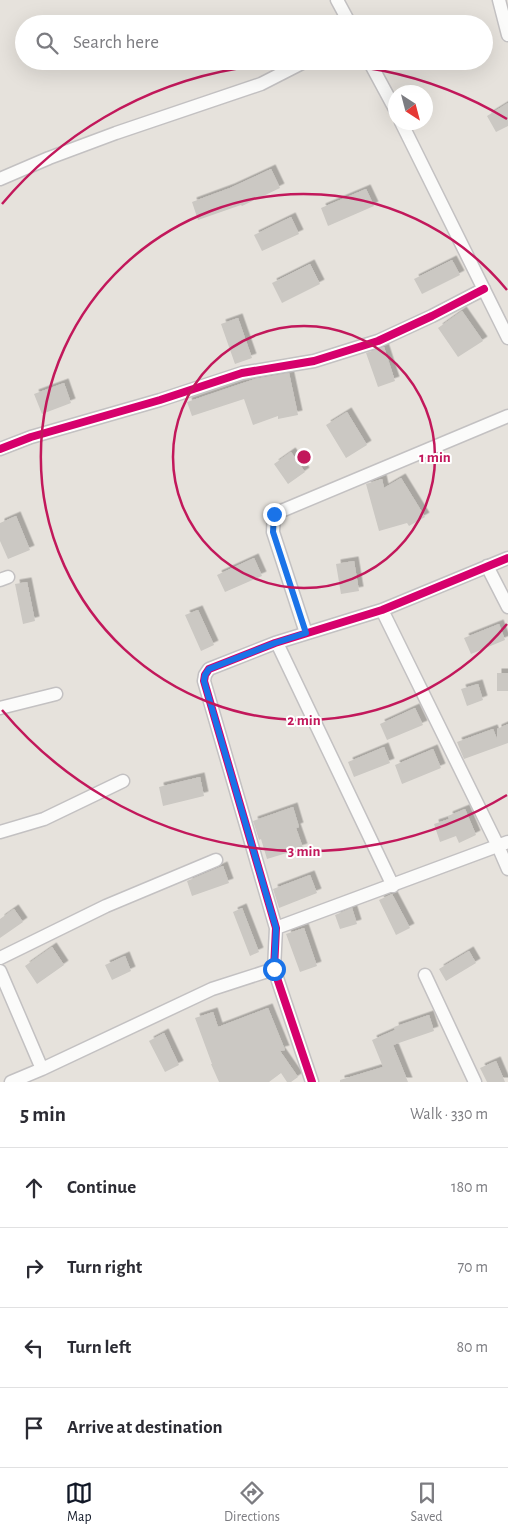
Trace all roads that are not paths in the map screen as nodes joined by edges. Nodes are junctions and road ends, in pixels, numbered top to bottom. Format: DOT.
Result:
graph roads {
  1 [pos="337,0"];
  2 [pos="499,0"];
  3 [pos="345,15"];
  4 [pos="508,35"];
  5 [pos="288,70"];
  6 [pos="374,70"];
  7 [pos="388,96"];
  8 [pos="405,130"];
  9 [pos="0,179"];
  10 [pos="484,289"];
  11 [pos="508,338"];
  12 [pos="508,416"];
  13 [pos="0,449"];
  14 [pos="508,558"];
  15 [pos="487,566"];
  16 [pos="508,607"];
  17 [pos="382,610"];
  18 [pos="306,633"];
  19 [pos="277,643"];
  20 [pos="56,694"];
  21 [pos="0,708"];
  22 [pos="123,780"];
  23 [pos="0,832"];
  24 [pos="503,844"];
  25 [pos="216,860"];
  26 [pos="508,870"];
  27 [pos="393,886"];
  28 [pos="276,928"];
  29 [pos="0,958"];
  30 [pos="274,969"];
  31 [pos="0,971"];
  32 [pos="425,975"];
  33 [pos="42,1070"];
  34 [pos="11,1082"];
  35 [pos="312,1082"];
  36 [pos="475,1082"];
  1 -- 3 [label="street"];
  2 -- 4 [label="street"];
  5 -- 9 [label="street"];
  6 -- 7 [label="street"];
  8 -- 10 [label="street"];
  10 -- 11 [label="street"];
  10 -- 13 [label="street"];
  12 -- 18 [label="street"];
  14 -- 15 [label="street"];
  15 -- 16 [label="street"];
  15 -- 17 [label="street"];
  17 -- 18 [label="street"];
  17 -- 24 [label="street"];
  18 -- 19 [label="street"];
  19 -- 27 [label="street"];
  19 -- 28 [label="street"];
  20 -- 21 [label="street"];
  22 -- 23 [label="street"];
  24 -- 26 [label="street"];
  24 -- 27 [label="street"];
  25 -- 29 [label="street"];
  27 -- 28 [label="street"];
  28 -- 30 [label="street"];
  30 -- 33 [label="street"];
  30 -- 35 [label="street"];
  31 -- 33 [label="street"];
  32 -- 36 [label="street"];
  33 -- 34 [label="street"];
}
